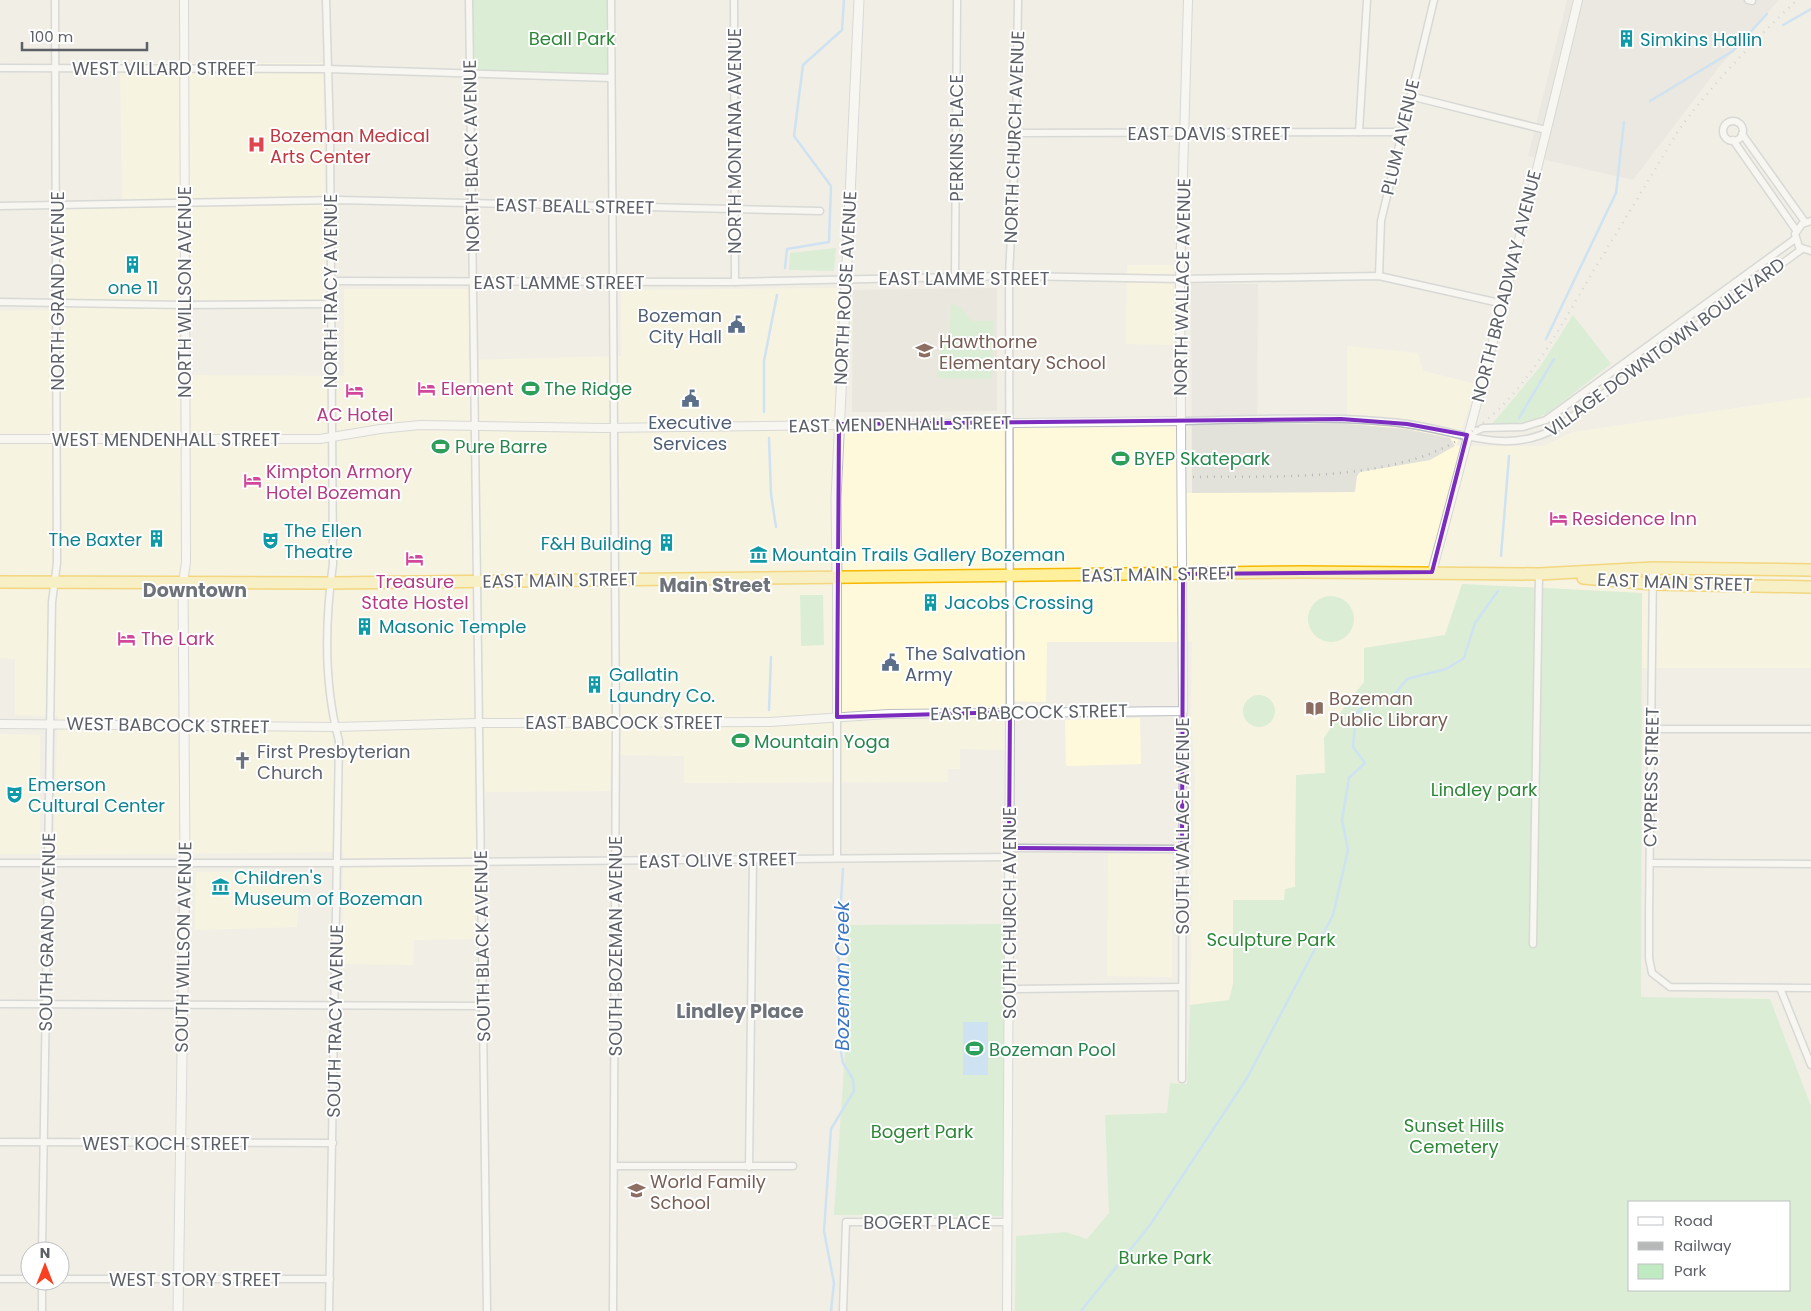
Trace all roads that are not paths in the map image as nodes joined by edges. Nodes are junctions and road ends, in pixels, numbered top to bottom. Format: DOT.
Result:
graph roads {
  1 [pos="55,0"];
  2 [pos="184,0"];
  3 [pos="326,0"];
  4 [pos="469,0"];
  5 [pos="611,0"];
  6 [pos="734,0"];
  7 [pos="859,0"];
  8 [pos="957,0"];
  9 [pos="1018,0"];
  10 [pos="1188,0"];
  11 [pos="1367,0"];
  12 [pos="1434,0"];
  13 [pos="1578,0"];
  14 [pos="0,68"];
  15 [pos="56,68"];
  16 [pos="184,68"];
  17 [pos="327,69"];
  18 [pos="471,74"];
  19 [pos="611,78"];
  20 [pos="1410,96"];
  21 [pos="1546,130"];
  22 [pos="1359,132"];
  23 [pos="1402,132"];
  24 [pos="1016,133"];
  25 [pos="1185,134"];
  26 [pos="1742,134"];
  27 [pos="1733,140"];
  28 [pos="330,200"];
  29 [pos="184,202"];
  30 [pos="472,203"];
  31 [pos="57,205"];
  32 [pos="0,206"];
  33 [pos="611,206"];
  34 [pos="734,209"];
  35 [pos="820,211"];
  36 [pos="1808,222"];
  37 [pos="1796,230"];
  38 [pos="1795,239"];
  39 [pos="1802,249"];
  40 [pos="1811,251"];
  41 [pos="1009,276"];
  42 [pos="1379,276"];
  43 [pos="955,277"];
  44 [pos="846,279"];
  45 [pos="1180,279"];
  46 [pos="330,281"];
  47 [pos="473,281"];
  48 [pos="612,282"];
  49 [pos="735,282"];
  50 [pos="0,302"];
  51 [pos="58,302"];
  52 [pos="330,304"];
  53 [pos="1504,304"];
  54 [pos="184,305"];
  55 [pos="1180,421"];
  56 [pos="1008,423"];
  57 [pos="839,424"];
  58 [pos="475,426"];
  59 [pos="613,428"];
  60 [pos="1467,435"];
  61 [pos="332,436"];
  62 [pos="0,439"];
  63 [pos="184,439"];
  64 [pos="57,440"];
  65 [pos="1653,568"];
  66 [pos="1811,570"];
  67 [pos="1432,572"];
  68 [pos="1183,574"];
  69 [pos="1538,574"];
  70 [pos="1010,575"];
  71 [pos="837,577"];
  72 [pos="615,580"];
  73 [pos="478,581"];
  74 [pos="0,582"];
  75 [pos="54,582"];
  76 [pos="183,583"];
  77 [pos="330,583"];
  78 [pos="1653,584"];
  79 [pos="1811,587"];
  80 [pos="1183,711"];
  81 [pos="1010,712"];
  82 [pos="836,718"];
  83 [pos="478,723"];
  84 [pos="616,723"];
  85 [pos="0,724"];
  86 [pos="51,724"];
  87 [pos="184,725"];
  88 [pos="335,727"];
  89 [pos="1652,729"];
  90 [pos="1811,729"];
  91 [pos="1182,849"];
  92 [pos="1009,852"];
  93 [pos="837,858"];
  94 [pos="753,859"];
  95 [pos="616,861"];
  96 [pos="480,862"];
  97 [pos="0,863"];
  98 [pos="48,863"];
  99 [pos="185,863"];
  100 [pos="338,863"];
  101 [pos="1650,863"];
  102 [pos="1811,864"];
  103 [pos="1533,944"];
  104 [pos="1182,987"];
  105 [pos="1780,988"];
  106 [pos="1811,988"];
  107 [pos="1008,989"];
  108 [pos="0,1004"];
  109 [pos="46,1004"];
  110 [pos="182,1005"];
  111 [pos="335,1005"];
  112 [pos="483,1006"];
  113 [pos="1811,1065"];
  114 [pos="1182,1079"];
  115 [pos="0,1142"];
  116 [pos="43,1142"];
  117 [pos="179,1143"];
  118 [pos="333,1143"];
  119 [pos="614,1166"];
  120 [pos="793,1166"];
  121 [pos="750,1167"];
  122 [pos="1007,1222"];
  123 [pos="42,1241"];
  124 [pos="0,1279"];
  125 [pos="20,1279"];
  126 [pos="70,1279"];
  127 [pos="178,1279"];
  128 [pos="330,1279"];
  129 [pos="42,1291"];
  130 [pos="42,1311"];
  131 [pos="178,1311"];
  132 [pos="329,1311"];
  133 [pos="487,1311"];
  134 [pos="613,1311"];
  135 [pos="843,1311"];
  136 [pos="1007,1311"];
  1 -- 15 [label="street, NORTH GRAND AVENUE"];
  2 -- 16 [label="street, NORTH WILLSON AVENUE"];
  3 -- 17 [label="street, NORTH TRACY AVENUE"];
  4 -- 18 [label="street, NORTH BLACK AVENUE"];
  5 -- 19 [label="street, SOUTH BOZEMAN AVENUE"];
  6 -- 34 [label="street, NORTH MONTANA AVENUE"];
  7 -- 44 [label="main road, NORTH ROUSE AVENUE"];
  8 -- 43 [label="street, PERKINS PLACE"];
  9 -- 24 [label="street, NORTH CHURCH AVENUE"];
  10 -- 25 [label="street, NORTH WALLACE AVENUE"];
  11 -- 22 [label="street"];
  12 -- 20 [label="street, PLUM AVENUE"];
  13 -- 21 [label="street, NORTH BROADWAY AVENUE"];
  14 -- 15 [label="street, WEST VILLARD STREET"];
  15 -- 16 [label="street, WEST VILLARD STREET"];
  15 -- 31 [label="street, NORTH GRAND AVENUE"];
  16 -- 17 [label="street, WEST VILLARD STREET"];
  16 -- 29 [label="street, NORTH WILLSON AVENUE"];
  17 -- 18 [label="street, WEST VILLARD STREET"];
  17 -- 28 [label="street, NORTH TRACY AVENUE"];
  18 -- 19 [label="street, WEST VILLARD STREET"];
  18 -- 30 [label="street, NORTH BLACK AVENUE"];
  19 -- 33 [label="street, SOUTH BOZEMAN AVENUE"];
  20 -- 21 [label="street"];
  20 -- 23 [label="street, PLUM AVENUE"];
  21 -- 53 [label="street, NORTH BROADWAY AVENUE"];
  22 -- 23 [label="street, EAST DAVIS STREET"];
  22 -- 25 [label="street, EAST DAVIS STREET"];
  23 -- 42 [label="street, PLUM AVENUE"];
  24 -- 25 [label="street, EAST DAVIS STREET"];
  24 -- 41 [label="street, NORTH CHURCH AVENUE"];
  25 -- 45 [label="street, NORTH WALLACE AVENUE"];
  26 -- 27 [label="street"];
  26 -- 27 [label="street"];
  26 -- 36 [label="street"];
  27 -- 37 [label="street"];
  28 -- 29 [label="street, EAST BEALL STREET"];
  28 -- 30 [label="street, EAST BEALL STREET"];
  28 -- 46 [label="street, NORTH TRACY AVENUE"];
  29 -- 31 [label="street, EAST BEALL STREET"];
  29 -- 54 [label="street, NORTH WILLSON AVENUE"];
  30 -- 33 [label="street, EAST BEALL STREET"];
  30 -- 47 [label="street, NORTH BLACK AVENUE"];
  31 -- 32 [label="street, EAST BEALL STREET"];
  31 -- 51 [label="street, NORTH GRAND AVENUE"];
  33 -- 34 [label="street, EAST BEALL STREET"];
  33 -- 48 [label="street, SOUTH BOZEMAN AVENUE"];
  34 -- 35 [label="street, EAST BEALL STREET"];
  34 -- 49 [label="street, NORTH MONTANA AVENUE"];
  36 -- 37 [label="street"];
  37 -- 38 [label="street, VILLAGE DOWNTOWN BOULEVARD"];
  38 -- 39 [label="street, VILLAGE DOWNTOWN BOULEVARD"];
  38 -- 60 [label="street, VILLAGE DOWNTOWN BOULEVARD"];
  39 -- 40 [label="street, VILLAGE DOWNTOWN BOULEVARD"];
  39 -- 60 [label="street, VILLAGE DOWNTOWN BOULEVARD"];
  41 -- 43 [label="street, EAST LAMME STREET"];
  41 -- 45 [label="street, EAST LAMME STREET"];
  41 -- 56 [label="street, NORTH CHURCH AVENUE"];
  42 -- 45 [label="street, EAST LAMME STREET"];
  42 -- 53 [label="street, EAST LAMME STREET"];
  43 -- 44 [label="street, EAST LAMME STREET"];
  44 -- 49 [label="street, EAST LAMME STREET"];
  44 -- 57 [label="main road, NORTH ROUSE AVENUE"];
  45 -- 55 [label="street, NORTH WALLACE AVENUE"];
  46 -- 47 [label="street, EAST LAMME STREET"];
  46 -- 52 [label="street, NORTH TRACY AVENUE"];
  47 -- 48 [label="street, EAST LAMME STREET"];
  47 -- 58 [label="street, NORTH BLACK AVENUE"];
  48 -- 49 [label="street, EAST LAMME STREET"];
  48 -- 59 [label="street, SOUTH BOZEMAN AVENUE"];
  50 -- 51 [label="street"];
  51 -- 54 [label="street"];
  51 -- 64 [label="street, NORTH GRAND AVENUE"];
  52 -- 54 [label="street"];
  52 -- 61 [label="street, NORTH TRACY AVENUE"];
  53 -- 60 [label="street, NORTH BROADWAY AVENUE"];
  54 -- 63 [label="street, NORTH WILLSON AVENUE"];
  55 -- 56 [label="street, EAST MENDENHALL STREET"];
  55 -- 60 [label="street, EAST MENDENHALL STREET"];
  55 -- 68 [label="street, NORTH WALLACE AVENUE"];
  56 -- 57 [label="street, EAST MENDENHALL STREET"];
  56 -- 70 [label="street, NORTH CHURCH AVENUE"];
  57 -- 59 [label="street, EAST MENDENHALL STREET"];
  57 -- 71 [label="main road, NORTH ROUSE AVENUE"];
  58 -- 59 [label="street, EAST MENDENHALL STREET"];
  58 -- 61 [label="street, EAST MENDENHALL STREET"];
  58 -- 73 [label="street, NORTH BLACK AVENUE"];
  59 -- 72 [label="street, SOUTH BOZEMAN AVENUE"];
  60 -- 67 [label="street, NORTH BROADWAY AVENUE"];
  61 -- 63 [label="street, WEST MENDENHALL STREET"];
  61 -- 77 [label="street, NORTH TRACY AVENUE"];
  62 -- 64 [label="street, WEST MENDENHALL STREET"];
  63 -- 64 [label="street, WEST MENDENHALL STREET"];
  63 -- 76 [label="street, NORTH WILLSON AVENUE"];
  64 -- 75 [label="street, NORTH GRAND AVENUE"];
  65 -- 66 [label="highway, EAST MAIN STREET"];
  65 -- 69 [label="highway, EAST MAIN STREET"];
  65 -- 78 [label="street, CYPRESS STREET"];
  67 -- 68 [label="highway, EAST MAIN STREET"];
  67 -- 69 [label="highway, EAST MAIN STREET"];
  68 -- 70 [label="highway, EAST MAIN STREET"];
  68 -- 80 [label="street, SOUTH WALLACE AVENUE"];
  69 -- 78 [label="highway, EAST MAIN STREET"];
  69 -- 103 [label="street"];
  70 -- 71 [label="highway, EAST MAIN STREET"];
  70 -- 81 [label="street, SOUTH CHURCH AVENUE"];
  71 -- 72 [label="highway, EAST MAIN STREET"];
  71 -- 82 [label="street"];
  72 -- 73 [label="highway, EAST MAIN STREET"];
  72 -- 84 [label="street, SOUTH BOZEMAN AVENUE"];
  73 -- 77 [label="highway, EAST MAIN STREET"];
  73 -- 83 [label="street, SOUTH BLACK AVENUE"];
  74 -- 75 [label="highway, EAST MAIN STREET"];
  75 -- 76 [label="highway, EAST MAIN STREET"];
  75 -- 86 [label="street, SOUTH GRAND AVENUE"];
  76 -- 77 [label="highway, EAST MAIN STREET"];
  76 -- 87 [label="main road, SOUTH WILLSON AVENUE"];
  77 -- 88 [label="street, SOUTH TRACY AVENUE"];
  78 -- 79 [label="highway, EAST MAIN STREET"];
  78 -- 89 [label="street, CYPRESS STREET"];
  80 -- 81 [label="street, EAST BABCOCK STREET"];
  80 -- 91 [label="street, SOUTH WALLACE AVENUE"];
  81 -- 82 [label="street, EAST BABCOCK STREET"];
  81 -- 92 [label="street, SOUTH CHURCH AVENUE"];
  82 -- 84 [label="street, EAST BABCOCK STREET"];
  82 -- 93 [label="street"];
  83 -- 84 [label="street, EAST BABCOCK STREET"];
  83 -- 88 [label="street, EAST BABCOCK STREET"];
  83 -- 96 [label="street, SOUTH BLACK AVENUE"];
  84 -- 95 [label="street, SOUTH BOZEMAN AVENUE"];
  85 -- 86 [label="street, WEST BABCOCK STREET"];
  86 -- 87 [label="street, WEST BABCOCK STREET"];
  86 -- 98 [label="street, SOUTH GRAND AVENUE"];
  87 -- 88 [label="street, WEST BABCOCK STREET"];
  87 -- 99 [label="main road, SOUTH WILLSON AVENUE"];
  88 -- 100 [label="street, SOUTH TRACY AVENUE"];
  89 -- 90 [label="street"];
  89 -- 101 [label="street, CYPRESS STREET"];
  91 -- 92 [label="street, EAST OLIVE STREET"];
  91 -- 104 [label="street, SOUTH WALLACE AVENUE"];
  92 -- 93 [label="street, EAST OLIVE STREET"];
  92 -- 107 [label="street, SOUTH CHURCH AVENUE"];
  93 -- 94 [label="street, EAST OLIVE STREET"];
  94 -- 95 [label="street, EAST OLIVE STREET"];
  94 -- 121 [label="street"];
  95 -- 96 [label="street, EAST OLIVE STREET"];
  95 -- 119 [label="street, SOUTH BOZEMAN AVENUE"];
  96 -- 100 [label="street, EAST OLIVE STREET"];
  96 -- 112 [label="street, SOUTH BLACK AVENUE"];
  97 -- 98 [label="street, EAST OLIVE STREET"];
  98 -- 99 [label="street, EAST OLIVE STREET"];
  98 -- 109 [label="street, SOUTH GRAND AVENUE"];
  99 -- 100 [label="street, EAST OLIVE STREET"];
  99 -- 110 [label="main road, SOUTH WILLSON AVENUE"];
  100 -- 111 [label="street, SOUTH TRACY AVENUE"];
  101 -- 102 [label="street"];
  101 -- 105 [label="street, CYPRESS STREET"];
  104 -- 107 [label="street"];
  104 -- 114 [label="street, SOUTH WALLACE AVENUE"];
  105 -- 106 [label="street"];
  105 -- 113 [label="street"];
  107 -- 122 [label="street, SOUTH CHURCH AVENUE"];
  108 -- 109 [label="street"];
  109 -- 110 [label="street"];
  109 -- 116 [label="street, SOUTH GRAND AVENUE"];
  110 -- 111 [label="street"];
  110 -- 117 [label="main road, SOUTH WILLSON AVENUE"];
  111 -- 112 [label="street"];
  111 -- 118 [label="street, SOUTH TRACY AVENUE"];
  112 -- 133 [label="street, SOUTH BLACK AVENUE"];
  115 -- 116 [label="street, WEST KOCH STREET"];
  116 -- 117 [label="street, WEST KOCH STREET"];
  116 -- 123 [label="street, SOUTH GRAND AVENUE"];
  117 -- 118 [label="street, WEST KOCH STREET"];
  117 -- 127 [label="main road, SOUTH WILLSON AVENUE"];
  118 -- 128 [label="street, SOUTH TRACY AVENUE"];
  119 -- 121 [label="street"];
  119 -- 134 [label="street, SOUTH BOZEMAN AVENUE"];
  120 -- 121 [label="street"];
  122 -- 135 [label="street, BOGERT PLACE"];
  122 -- 136 [label="street, SOUTH CHURCH AVENUE"];
  124 -- 125 [label="street"];
  126 -- 127 [label="street, WEST STORY STREET"];
  127 -- 128 [label="street, WEST STORY STREET"];
  127 -- 131 [label="main road, SOUTH WILLSON AVENUE"];
  128 -- 132 [label="street, SOUTH TRACY AVENUE"];
  129 -- 130 [label="street"];
}
